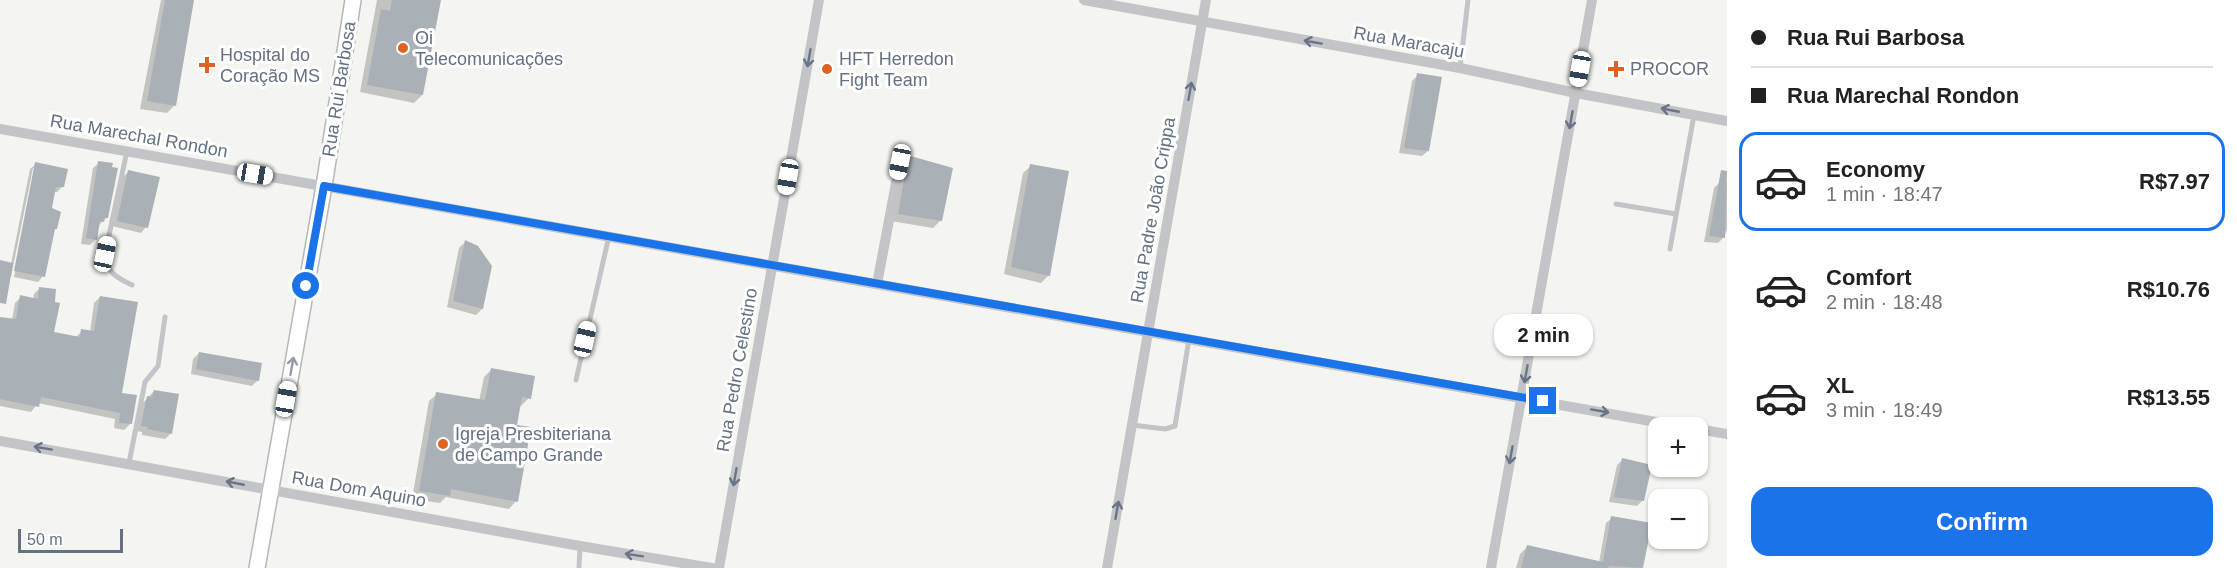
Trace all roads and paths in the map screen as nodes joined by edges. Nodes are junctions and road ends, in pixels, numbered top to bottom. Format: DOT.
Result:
graph roads {
  1 [pos="353,0"];
  2 [pos="819,0"];
  3 [pos="1084,0"];
  4 [pos="1206,0"];
  5 [pos="1468,0"];
  6 [pos="1592,0"];
  7 [pos="1202,22"];
  8 [pos="1460,68"];
  9 [pos="1575,93"];
  10 [pos="1694,115"];
  11 [pos="1727,121"];
  12 [pos="0,129"];
  13 [pos="127,151"];
  14 [pos="900,162"];
  15 [pos="324,186"];
  16 [pos="1616,204"];
  17 [pos="1676,214"];
  18 [pos="609,236"];
  19 [pos="1670,249"];
  20 [pos="772,265"];
  21 [pos="877,284"];
  22 [pos="132,285"];
  23 [pos="165,317"];
  24 [pos="1148,332"];
  25 [pos="1189,339"];
  26 [pos="576,380"];
  27 [pos="1522,398"];
  28 [pos="1648,420"];
  29 [pos="1132,425"];
  30 [pos="1708,431"];
  31 [pos="1727,434"];
  32 [pos="0,441"];
  33 [pos="129,463"];
  34 [pos="270,489"];
  35 [pos="580,546"];
  36 [pos="257,568"];
  37 [pos="579,568"];
  38 [pos="712,568"];
  39 [pos="719,568"];
  40 [pos="1107,568"];
  41 [pos="1491,568"];
  1 -- 15 [label="street, Rua Rui Barbosa"];
  2 -- 20 [label="street, Rua Pedro Celestino, one-way"];
  3 -- 7 [label="street, Rua Maracaju"];
  4 -- 7 [label="street, Rua Padre João Crippa"];
  5 -- 8 [label="lane"];
  6 -- 9 [label="street"];
  8 -- 7 [label="street, Rua Maracaju, one-way"];
  24 -- 7 [label="street, Rua Padre João Crippa, one-way"];
  8 -- 9 [label="street, Rua Maracaju"];
  10 -- 9 [label="street, Rua Maracaju, one-way"];
  9 -- 27 [label="street, one-way"];
  10 -- 11 [label="street, Rua Maracaju"];
  10 -- 17 [label="lane"];
  12 -- 13 [label="street, Rua Marechal Rondon"];
  13 -- 15 [label="street, Rua Marechal Rondon"];
  13 -- 22 [label="lane"];
  14 -- 21 [label="street"];
  15 -- 18 [label="street, Rua Marechal Rondon"];
  34 -- 15 [label="street, Rua Rui Barbosa, one-way"];
  16 -- 17 [label="lane"];
  17 -- 19 [label="lane"];
  18 -- 20 [label="street, Rua Marechal Rondon"];
  18 -- 26 [label="lane"];
  20 -- 21 [label="street, Rua Marechal Rondon"];
  20 -- 39 [label="street, Rua Pedro Celestino, one-way"];
  21 -- 24 [label="street, Rua Marechal Rondon"];
  23 -- 33 [label="lane"];
  24 -- 25 [label="street, Rua Marechal Rondon"];
  24 -- 29 [label="street, Rua Padre João Crippa"];
  25 -- 27 [label="street, Rua Marechal Rondon"];
  25 -- 29 [label="lane"];
  27 -- 28 [label="street, Rua Marechal Rondon, one-way"];
  27 -- 41 [label="street, one-way"];
  40 -- 29 [label="street, Rua Padre João Crippa, one-way"];
  30 -- 31 [label="street"];
  33 -- 32 [label="street, Rua Dom Aquino, one-way"];
  34 -- 33 [label="street, Rua Dom Aquino, one-way"];
  34 -- 35 [label="street, Rua Dom Aquino"];
  34 -- 36 [label="street, Rua Rui Barbosa"];
  35 -- 37 [label="lane"];
  38 -- 35 [label="street, Rua Dom Aquino, one-way"];
}
